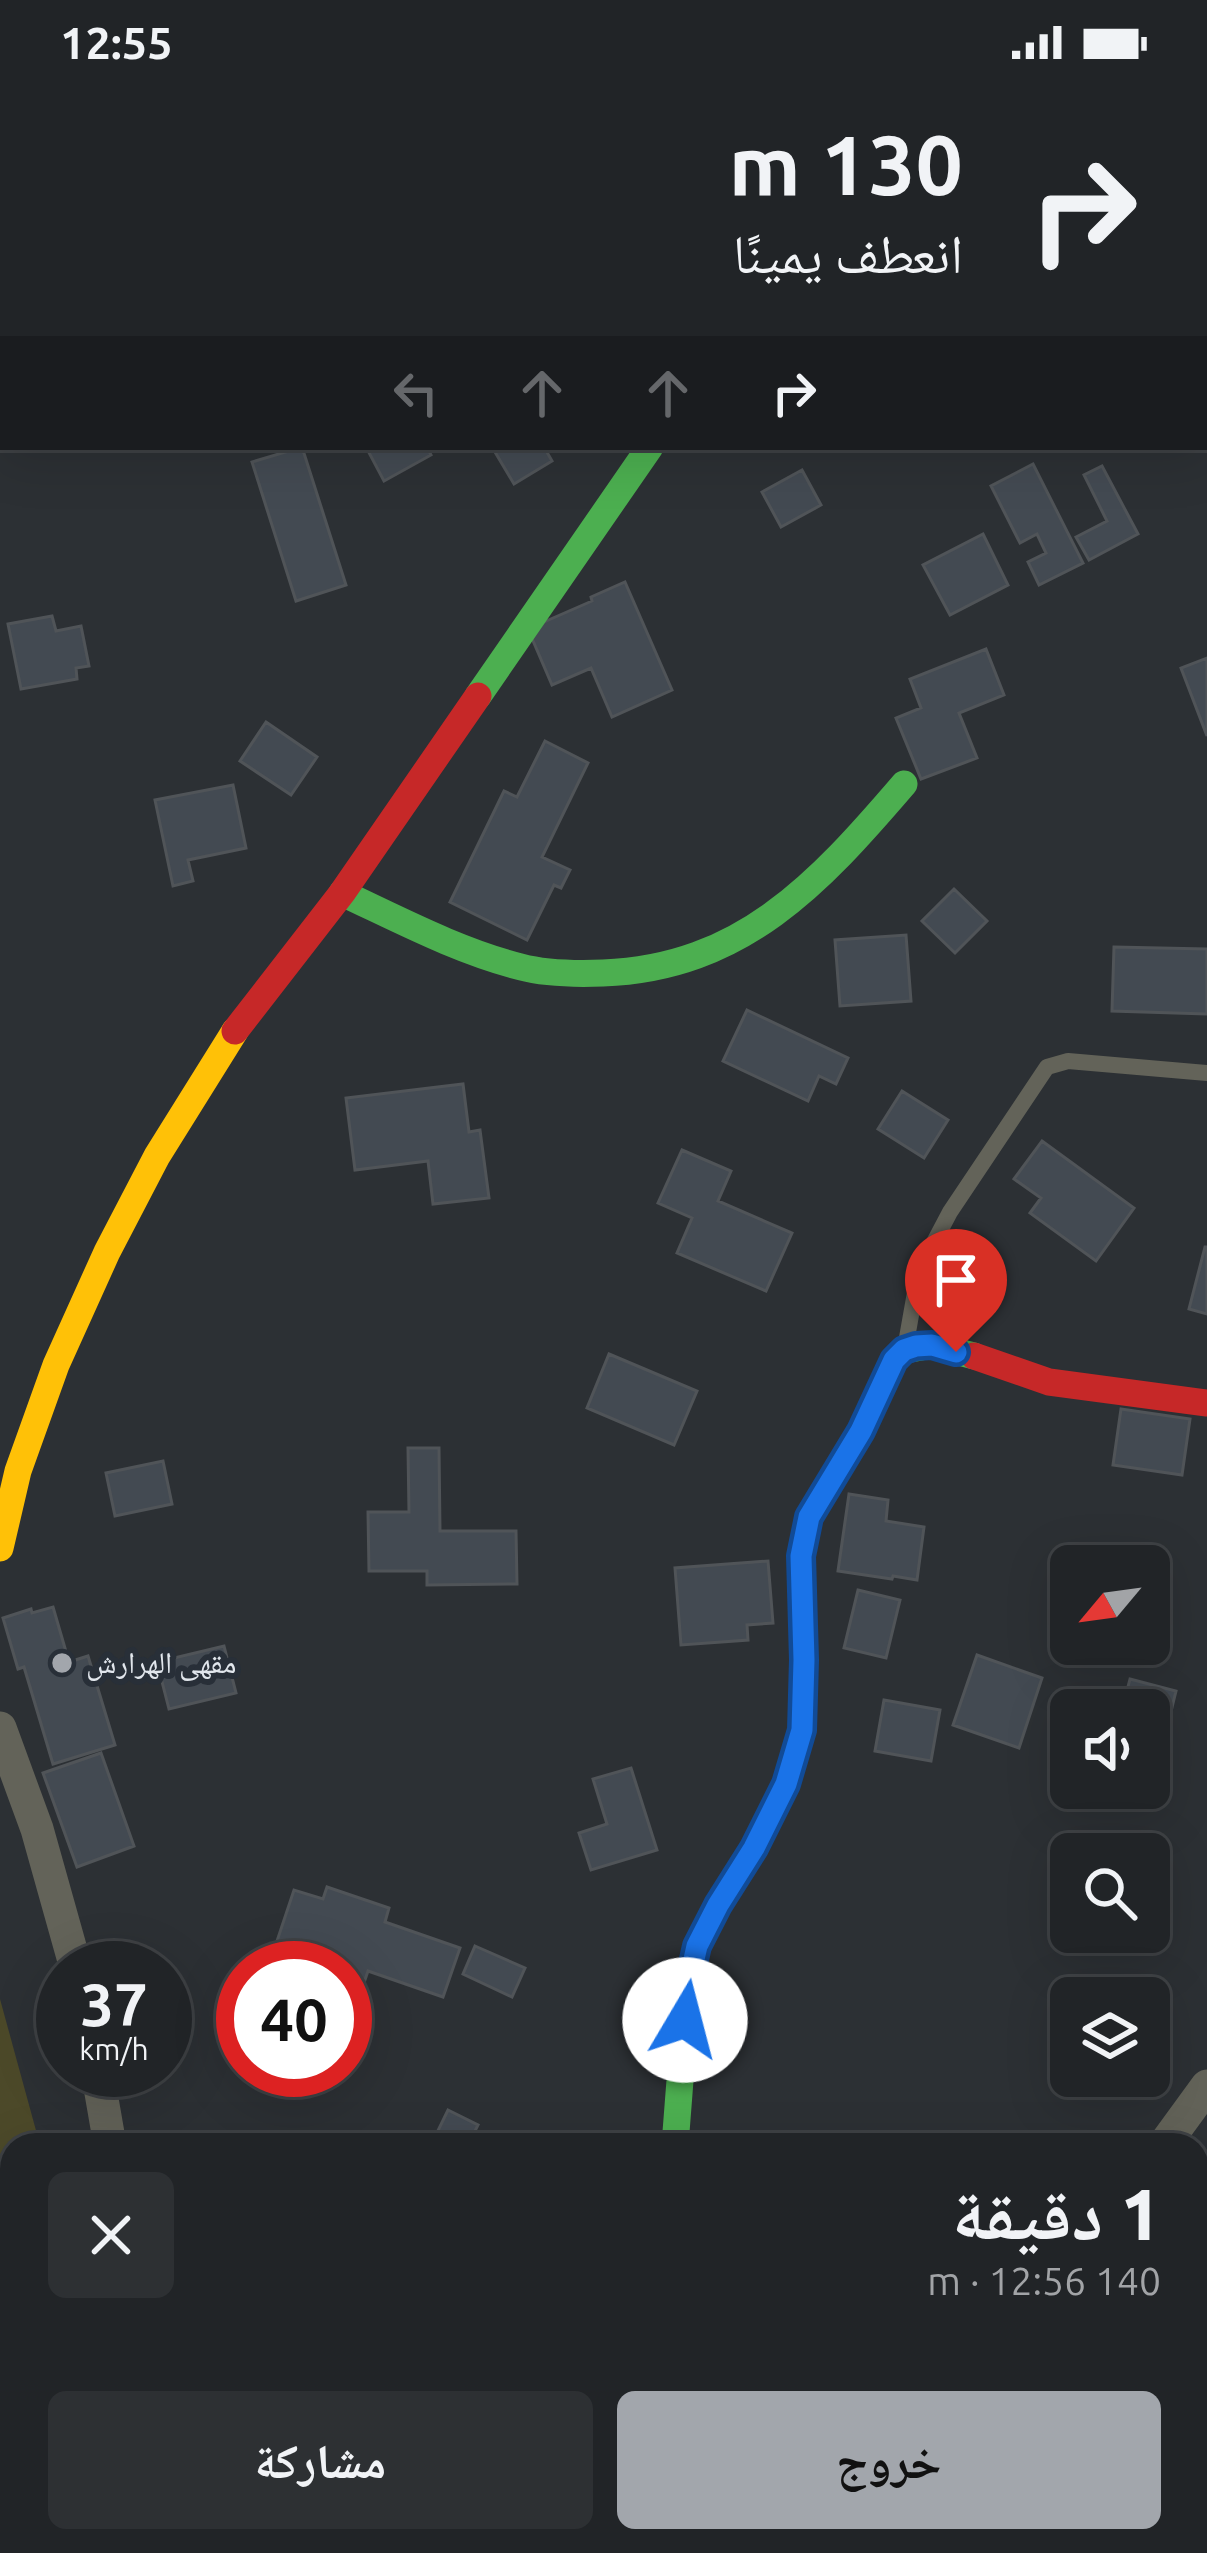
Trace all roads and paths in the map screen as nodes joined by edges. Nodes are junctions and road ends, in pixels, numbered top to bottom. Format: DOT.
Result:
graph roads {
  1 [pos="648,450"];
  2 [pos="904,784"];
  3 [pos="342,893"];
  4 [pos="1207,1073"];
  5 [pos="904,1350"];
  6 [pos="1207,1403"];
  7 [pos="0,1548"];
  8 [pos="0,1728"];
  9 [pos="68,1941"];
  10 [pos="1207,2086"];
  11 [pos="102,2097"];
  12 [pos="108,2133"];
  13 [pos="676,2133"];
  14 [pos="1173,2133"];
  1 -- 3 [label="street"];
  2 -- 3 [label="street"];
  3 -- 7 [label="street"];
  4 -- 5 [label="lane"];
  5 -- 6 [label="street"];
  5 -- 13 [label="street"];
  8 -- 9 [label="street"];
  10 -- 14 [label="street"];
  11 -- 12 [label="street"];
}
